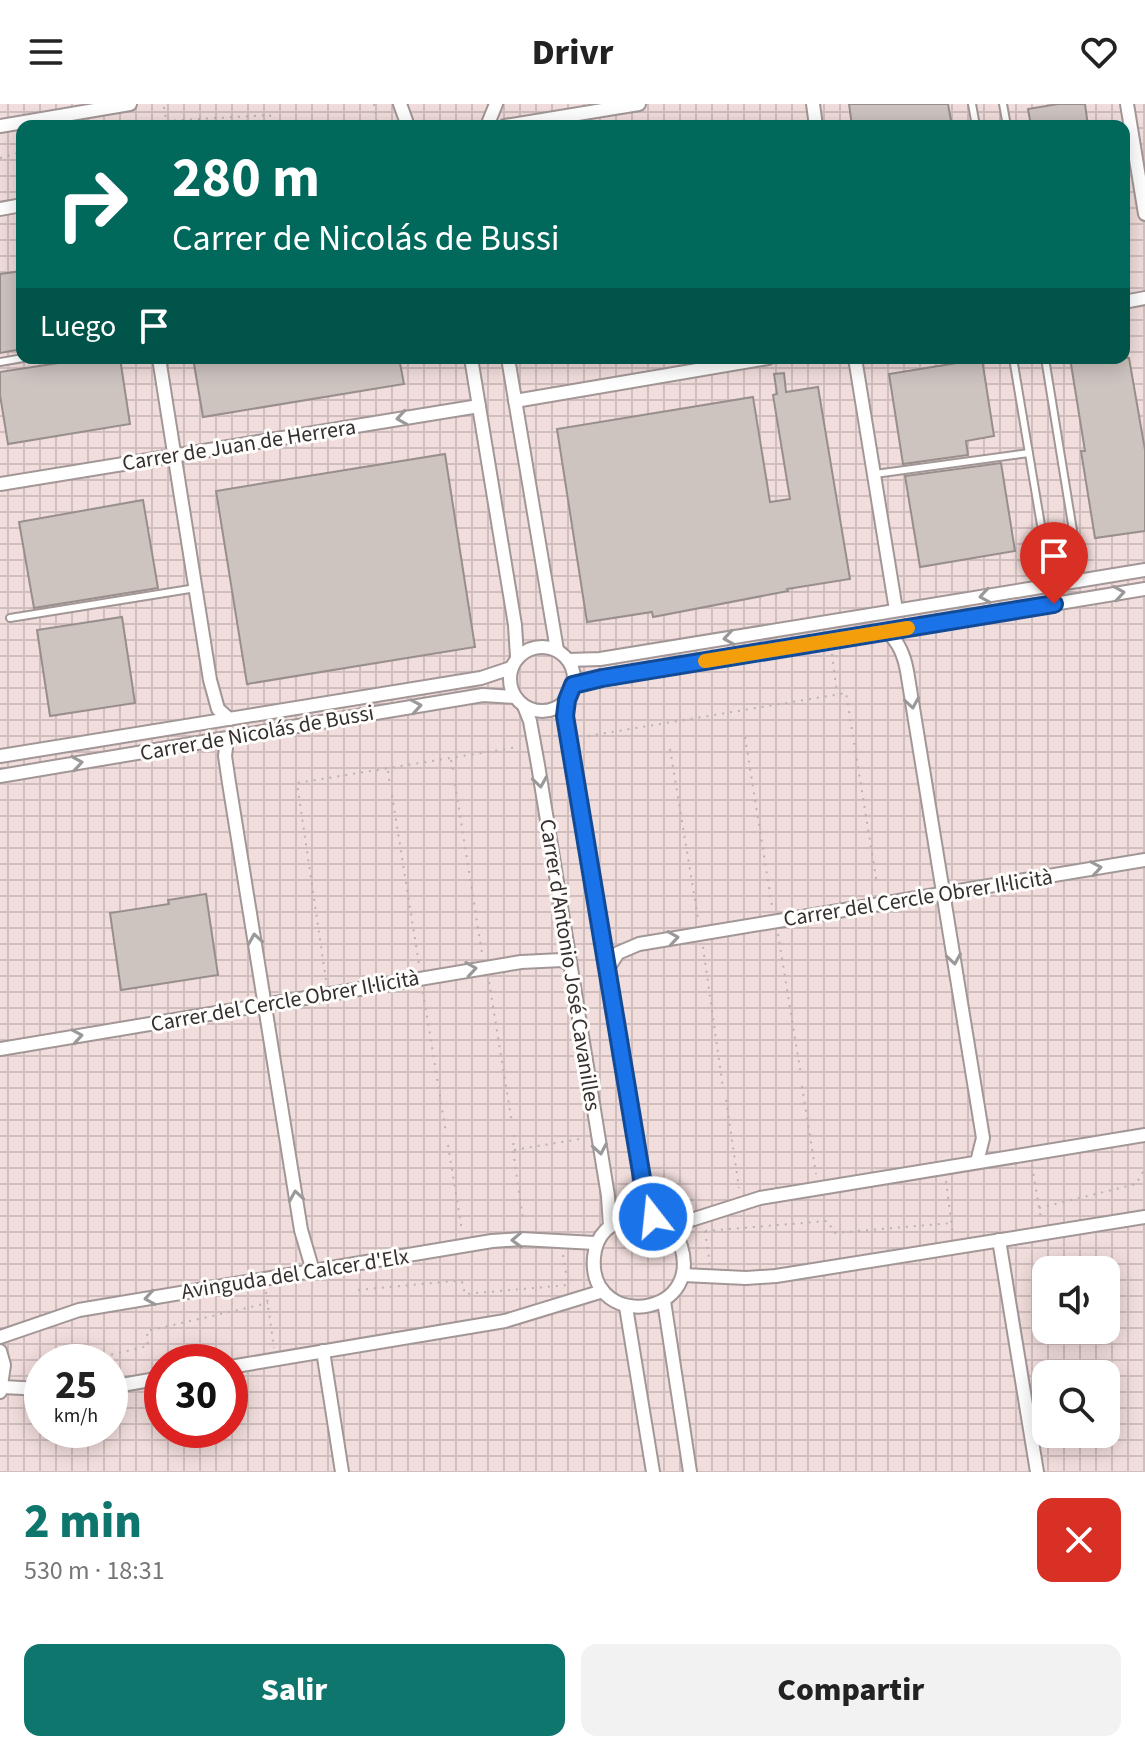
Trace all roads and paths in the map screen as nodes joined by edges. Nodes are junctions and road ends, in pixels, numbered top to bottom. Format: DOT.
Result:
graph roads {
  1 [pos="639,104"];
  2 [pos="121,105"];
  3 [pos="164,107"];
  4 [pos="35,120"];
  5 [pos="166,120"];
  6 [pos="183,120"];
  7 [pos="270,120"];
  8 [pos="542,120"];
  9 [pos="1130,122"];
  10 [pos="1145,214"];
  11 [pos="160,364"];
  12 [pos="472,364"];
  13 [pos="509,364"];
  14 [pos="733,364"];
  15 [pos="856,364"];
  16 [pos="1014,364"];
  17 [pos="1046,364"];
  18 [pos="515,401"];
  19 [pos="479,406"];
  20 [pos="1029,453"];
  21 [pos="175,455"];
  22 [pos="875,474"];
  23 [pos="0,484"];
  24 [pos="1145,570"];
  25 [pos="1081,580"];
  26 [pos="1051,585"];
  27 [pos="196,588"];
  28 [pos="1145,589"];
  29 [pos="896,610"];
  30 [pos="10,618"];
  31 [pos="887,631"];
  32 [pos="557,650"];
  33 [pos="832,654"];
  34 [pos="568,660"];
  35 [pos="514,662"];
  36 [pos="573,685"];
  37 [pos="837,695"];
  38 [pos="567,700"];
  39 [pos="520,701"];
  40 [pos="229,719"];
  41 [pos="588,736"];
  42 [pos="745,737"];
  43 [pos="227,739"];
  44 [pos="518,747"];
  45 [pos="670,749"];
  46 [pos="0,756"];
  47 [pos="451,760"];
  48 [pos="388,769"];
  49 [pos="454,774"];
  50 [pos="0,776"];
  51 [pos="455,784"];
  52 [pos="390,785"];
  53 [pos="392,795"];
  54 [pos="1145,860"];
  55 [pos="877,884"];
  56 [pos="943,893"];
  57 [pos="772,906"];
  58 [pos="698,918"];
  59 [pos="777,932"];
  60 [pos="703,945"];
  61 [pos="482,953"];
  62 [pos="419,964"];
  63 [pos="570,965"];
  64 [pos="607,970"];
  65 [pos="326,980"];
  66 [pos="488,981"];
  67 [pos="423,991"];
  68 [pos="265,1004"];
  69 [pos="0,1049"];
  70 [pos="801,1075"];
  71 [pos="802,1086"];
  72 [pos="723,1088"];
  73 [pos="726,1100"];
  74 [pos="512,1123"];
  75 [pos="446,1133"];
  76 [pos="514,1135"];
  77 [pos="1145,1135"];
  78 [pos="580,1139"];
  79 [pos="448,1145"];
  80 [pos="513,1150"];
  81 [pos="977,1162"];
  82 [pos="1032,1166"];
  83 [pos="1145,1168"];
  84 [pos="945,1174"];
  85 [pos="816,1175"];
  86 [pos="739,1188"];
  87 [pos="1039,1208"];
  88 [pos="653,1217"];
  89 [pos="1145,1217"];
  90 [pos="523,1220"];
  91 [pos="1041,1220"];
  92 [pos="952,1223"];
  93 [pos="704,1225"];
  94 [pos="610,1226"];
  95 [pos="672,1226"];
  96 [pos="462,1231"];
  97 [pos="705,1231"];
  98 [pos="954,1240"];
  99 [pos="999,1240"];
  100 [pos="595,1243"];
  101 [pos="562,1249"];
  102 [pos="711,1270"];
  103 [pos="313,1271"];
  104 [pos="683,1275"];
  105 [pos="568,1285"];
  106 [pos="358,1290"];
  107 [pos="603,1291"];
  108 [pos="266,1292"];
  109 [pos="570,1293"];
  110 [pos="664,1301"];
  111 [pos="268,1303"];
  112 [pos="626,1307"];
  113 [pos="0,1337"];
  114 [pos="0,1351"];
  115 [pos="128,1351"];
  116 [pos="323,1351"];
  117 [pos="275,1353"];
  118 [pos="248,1364"];
  119 [pos="24,1389"];
  120 [pos="1,1390"];
  121 [pos="342,1472"];
  122 [pos="653,1472"];
  123 [pos="690,1472"];
  124 [pos="1037,1472"];
  1 -- 8 [label="street"];
  2 -- 4 [label="street"];
  3 -- 5 [label="path"];
  6 -- 7 [label="path"];
  9 -- 10 [label="street"];
  11 -- 21 [label="street"];
  12 -- 19 [label="street"];
  13 -- 18 [label="street"];
  14 -- 18 [label="street"];
  15 -- 22 [label="street"];
  16 -- 20 [label="lane"];
  17 -- 25 [label="lane"];
  18 -- 32 [label="street"];
  19 -- 21 [label="street, Carrer de Juan de Herrera, one-way"];
  19 -- 35 [label="street"];
  20 -- 22 [label="lane"];
  20 -- 26 [label="lane"];
  21 -- 23 [label="street, Carrer de Juan de Herrera"];
  21 -- 27 [label="street"];
  22 -- 29 [label="street"];
  24 -- 25 [label="street"];
  25 -- 26 [label="street"];
  26 -- 29 [label="street, one-way"];
  27 -- 30 [label="lane"];
  27 -- 40 [label="street"];
  31 -- 28 [label="street, one-way"];
  29 -- 34 [label="street, one-way"];
  31 -- 36 [label="street"];
  31 -- 56 [label="street, one-way"];
  32 -- 34 [label="street"];
  32 -- 35 [label="street"];
  33 -- 37 [label="path"];
  34 -- 36 [label="street"];
  35 -- 39 [label="street"];
  35 -- 40 [label="street, Carrer de Nicolás de Bussi"];
  36 -- 38 [label="street"];
  37 -- 41 [label="path"];
  37 -- 55 [label="path"];
  38 -- 39 [label="street"];
  38 -- 64 [label="street, Carrer d'Antonio José Cavanilles"];
  43 -- 39 [label="street, Carrer de Nicolás de Bussi, one-way"];
  39 -- 63 [label="street, Carrer d'Antonio José Cavanilles, one-way"];
  40 -- 46 [label="street, Carrer de Nicolás de Bussi"];
  42 -- 57 [label="path"];
  50 -- 43 [label="street, Carrer de Nicolás de Bussi, one-way"];
  68 -- 43 [label="street, one-way"];
  44 -- 47 [label="path"];
  45 -- 58 [label="path"];
  47 -- 48 [label="path"];
  47 -- 49 [label="path"];
  48 -- 52 [label="path"];
  48 -- 65 [label="path"];
  51 -- 61 [label="path"];
  53 -- 62 [label="path"];
  56 -- 54 [label="street, Carrer del Cercle Obrer Il·licità, one-way"];
  64 -- 56 [label="street, Carrer del Cercle Obrer Il·licità, one-way"];
  56 -- 81 [label="street, one-way"];
  59 -- 70 [label="path"];
  60 -- 72 [label="path"];
  68 -- 63 [label="street, Carrer del Cercle Obrer Il·licità, one-way"];
  63 -- 94 [label="street, Carrer d'Antonio José Cavanilles, one-way"];
  64 -- 88 [label="street, Carrer d'Antonio José Cavanilles"];
  66 -- 74 [label="path"];
  67 -- 75 [label="path"];
  69 -- 68 [label="street, Carrer del Cercle Obrer Il·licità, one-way"];
  103 -- 68 [label="street, one-way"];
  71 -- 85 [label="path"];
  73 -- 86 [label="path"];
  76 -- 80 [label="path"];
  77 -- 81 [label="street"];
  78 -- 80 [label="path"];
  79 -- 96 [label="path"];
  80 -- 90 [label="path"];
  81 -- 95 [label="street"];
  82 -- 87 [label="path"];
  83 -- 87 [label="path"];
  84 -- 92 [label="path"];
  87 -- 91 [label="path"];
  88 -- 94 [label="street"];
  88 -- 95 [label="street"];
  89 -- 99 [label="street"];
  92 -- 97 [label="path"];
  92 -- 98 [label="path"];
  93 -- 97 [label="path"];
  94 -- 100 [label="street"];
  95 -- 104 [label="street"];
  97 -- 102 [label="path"];
  99 -- 104 [label="street"];
  99 -- 124 [label="street"];
  100 -- 103 [label="street, Avinguda del Calcer d'Elx, one-way"];
  100 -- 107 [label="street"];
  101 -- 105 [label="path"];
  103 -- 113 [label="street, Avinguda del Calcer d'Elx, one-way"];
  104 -- 110 [label="street"];
  105 -- 106 [label="path"];
  105 -- 109 [label="path"];
  107 -- 112 [label="street"];
  107 -- 116 [label="street"];
  108 -- 111 [label="path"];
  110 -- 112 [label="street"];
  110 -- 123 [label="street"];
  111 -- 115 [label="path"];
  111 -- 117 [label="path"];
  112 -- 122 [label="street"];
  114 -- 120 [label="street"];
  116 -- 118 [label="street"];
  116 -- 121 [label="street"];
  119 -- 120 [label="street"];
}
